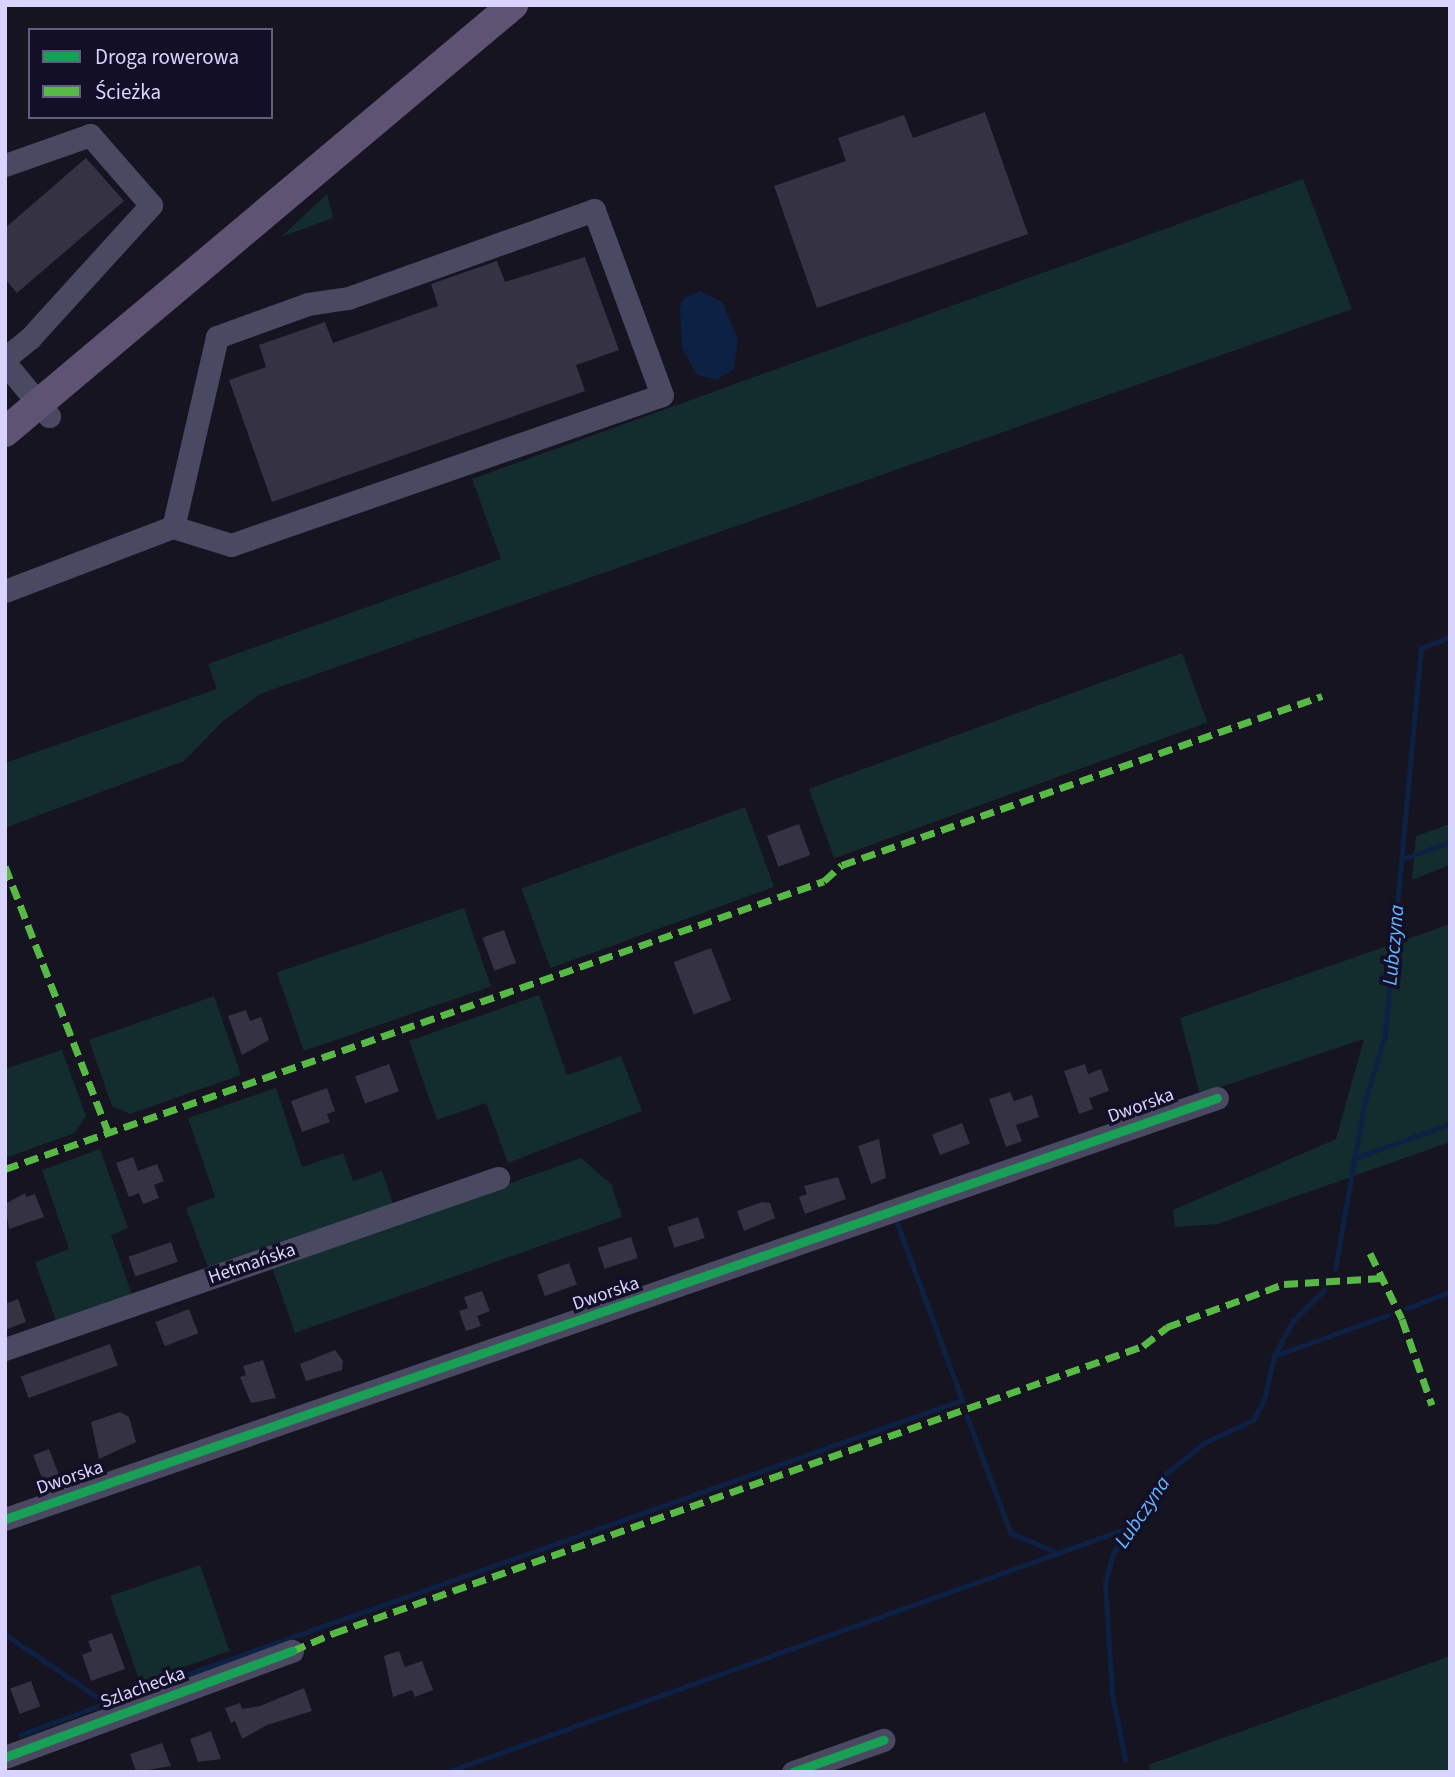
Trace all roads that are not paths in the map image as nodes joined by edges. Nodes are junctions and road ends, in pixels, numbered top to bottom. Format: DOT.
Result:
graph roads {
  1 [pos="513,5"];
  2 [pos="5,165"];
  3 [pos="5,360"];
  4 [pos="29,397"];
  5 [pos="5,432"];
  6 [pos="5,453"];
  7 [pos="173,527"];
  8 [pos="5,591"];
  9 [pos="1217,1098"];
  10 [pos="498,1178"];
  11 [pos="5,1349"];
  12 [pos="5,1519"];
  13 [pos="292,1651"];
  14 [pos="883,1740"];
  15 [pos="5,1757"];
  16 [pos="793,1772"];
  1 -- 4 [label="main road"];
  2 -- 3 [label="street"];
  3 -- 4 [label="street"];
  4 -- 5 [label="main road"];
  4 -- 6 [label="main road"];
  7 -- 7 [label="street"];
  7 -- 8 [label="street"];
  9 -- 12 [label="street, Dworska"];
  10 -- 11 [label="street, Hetmańska"];
  13 -- 15 [label="street, Szlachecka"];
  14 -- 16 [label="street"];
}
